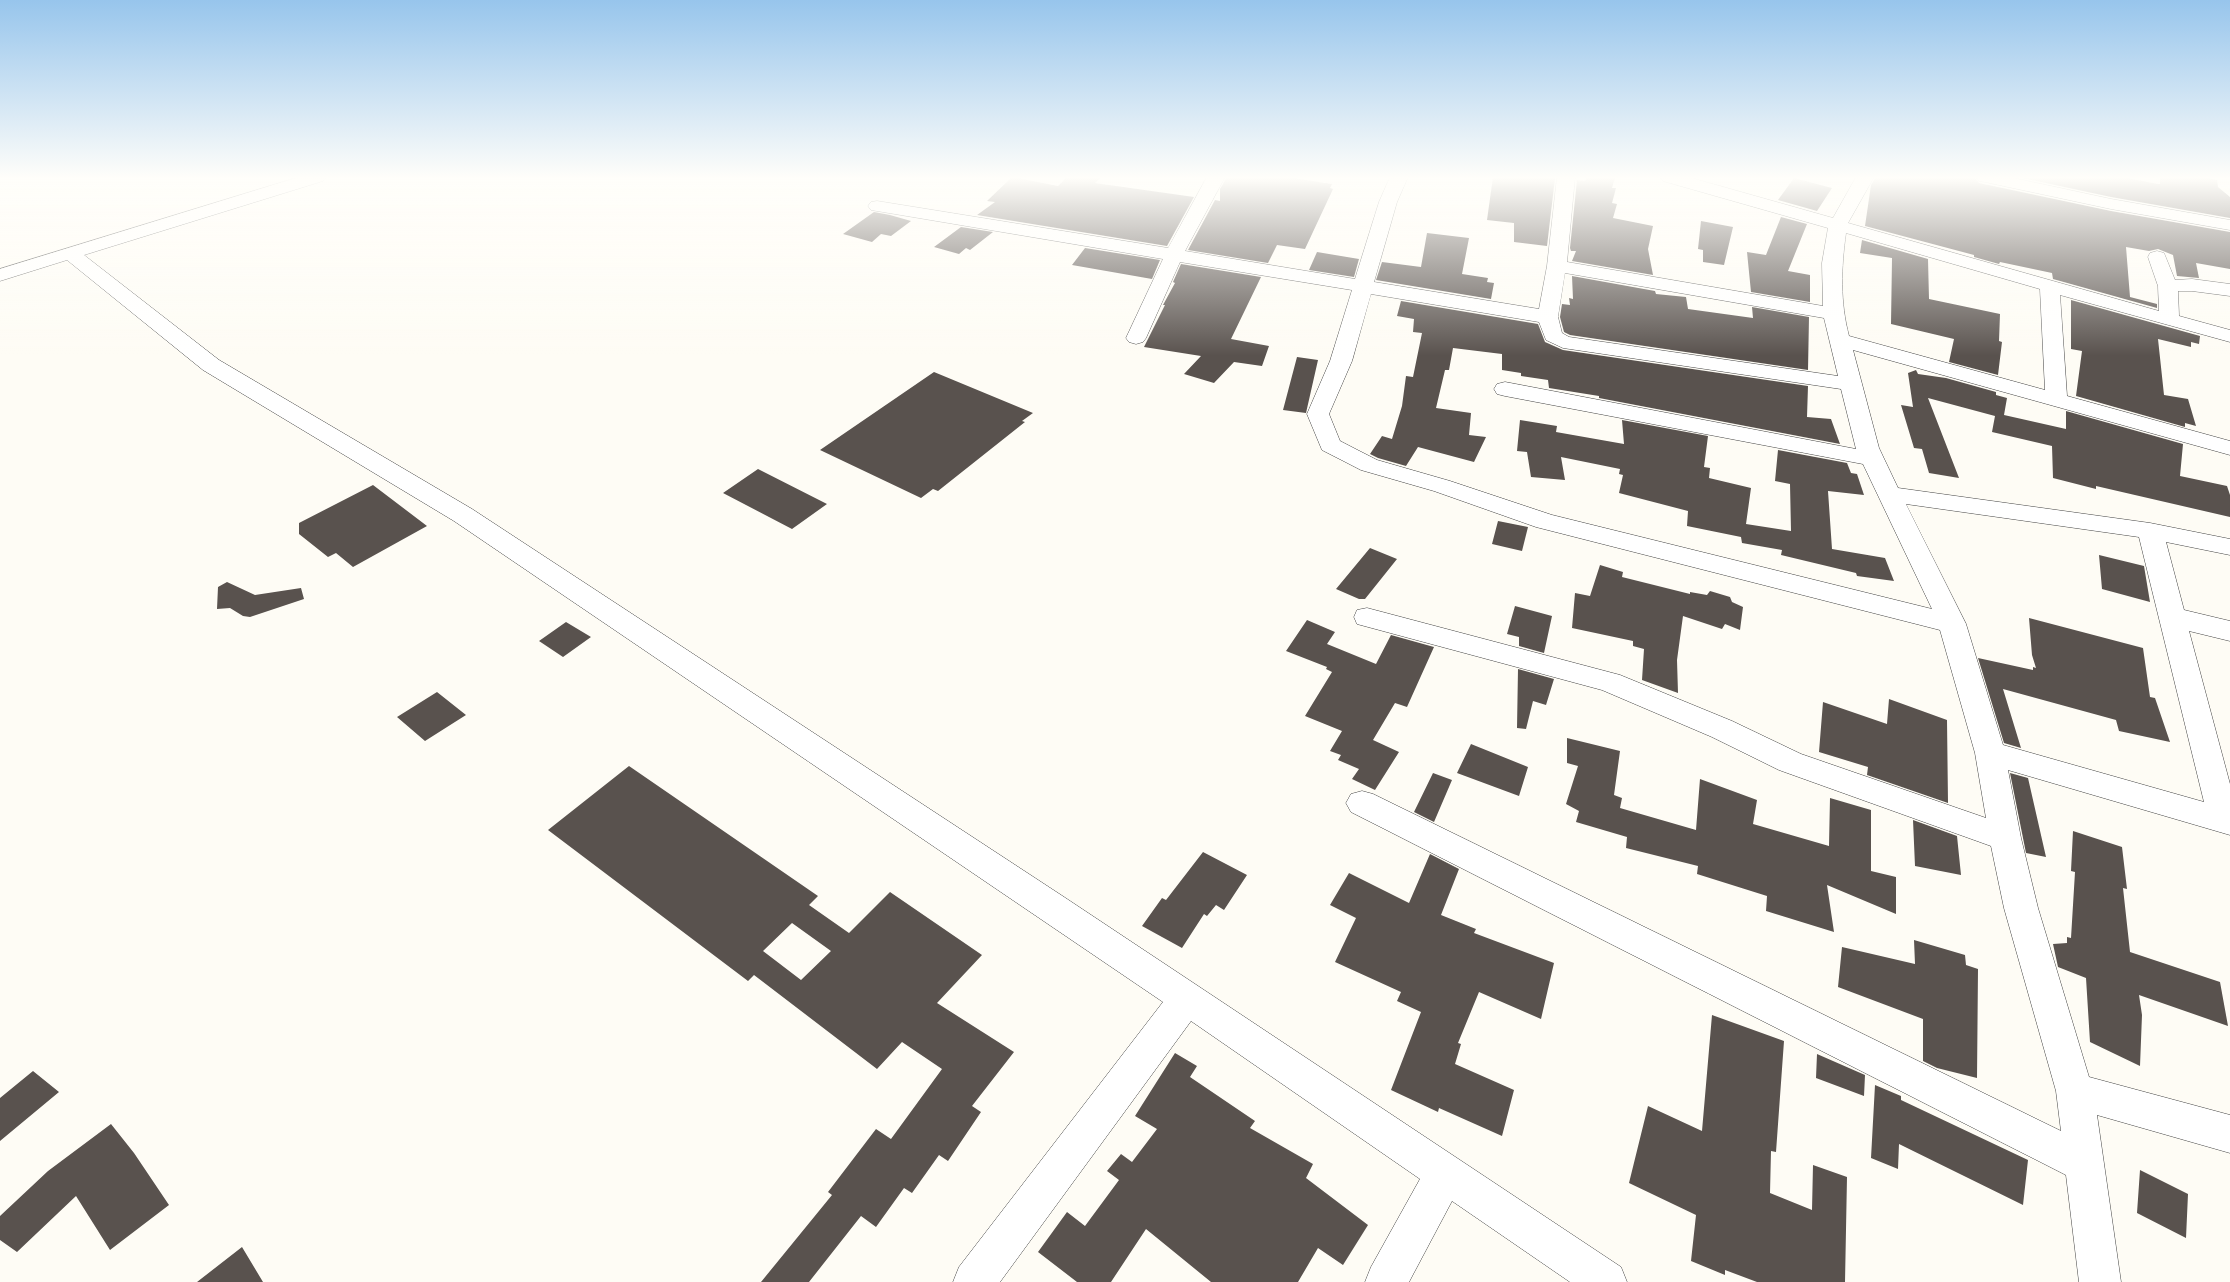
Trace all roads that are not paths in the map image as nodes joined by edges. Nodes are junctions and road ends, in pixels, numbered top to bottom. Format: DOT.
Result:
graph roads {
  1 [pos="118,237"];
  2 [pos="1059,237"];
  3 [pos="1183,237"];
  4 [pos="1378,237"];
  5 [pos="1560,237"];
  6 [pos="1836,237"];
  7 [pos="1879,237"];
  8 [pos="70,253"];
  9 [pos="1173,256"];
  10 [pos="2157,257"];
  11 [pos="1557,266"];
  12 [pos="0,275"];
  13 [pos="2050,286"];
  14 [pos="2168,286"];
  15 [pos="1363,287"];
  16 [pos="2230,290"];
  17 [pos="1548,317"];
  18 [pos="2169,320"];
  19 [pos="1836,327"];
  20 [pos="2230,336"];
  21 [pos="1136,338"];
  22 [pos="1851,384"];
  23 [pos="1505,389"];
  24 [pos="2056,399"];
  25 [pos="2230,448"];
  26 [pos="1872,459"];
  27 [pos="1889,494"];
  28 [pos="2150,531"];
  29 [pos="2230,547"];
  30 [pos="1367,617"];
  31 [pos="2172,617"];
  32 [pos="1952,624"];
  33 [pos="2230,631"];
  34 [pos="1990,753"];
  35 [pos="1362,803"];
  36 [pos="2227,821"];
  37 [pos="2004,838"];
  38 [pos="1187,998"];
  39 [pos="2075,1090"];
  40 [pos="2230,1134"];
  41 [pos="2084,1164"];
  42 [pos="1445,1174"];
  43 [pos="974,1282"];
  44 [pos="1386,1282"];
  45 [pos="1606,1282"];
  46 [pos="2100,1282"];
  1 -- 8 [label="street"];
  2 -- 9 [label="street"];
  3 -- 9 [label="street"];
  4 -- 15 [label="street"];
  5 -- 11 [label="street"];
  6 -- 19 [label="street"];
  7 -- 13 [label="street"];
  8 -- 12 [label="street"];
  8 -- 38 [label="street"];
  9 -- 15 [label="street"];
  9 -- 21 [label="street"];
  10 -- 14 [label="street"];
  11 -- 17 [label="street"];
  11 -- 19 [label="street"];
  13 -- 18 [label="street"];
  13 -- 24 [label="street"];
  14 -- 16 [label="street"];
  14 -- 18 [label="street"];
  15 -- 17 [label="street"];
  15 -- 32 [label="street"];
  17 -- 22 [label="street"];
  18 -- 20 [label="street"];
  19 -- 22 [label="street"];
  19 -- 24 [label="street"];
  22 -- 26 [label="street"];
  23 -- 26 [label="street"];
  24 -- 25 [label="street"];
  26 -- 27 [label="street"];
  27 -- 28 [label="street"];
  27 -- 32 [label="street"];
  28 -- 29 [label="street"];
  28 -- 31 [label="street"];
  30 -- 37 [label="street"];
  31 -- 33 [label="street"];
  31 -- 36 [label="street"];
  32 -- 34 [label="street"];
  34 -- 36 [label="street"];
  34 -- 37 [label="street"];
  35 -- 41 [label="street"];
  37 -- 39 [label="street"];
  38 -- 42 [label="street"];
  38 -- 43 [label="street"];
  39 -- 40 [label="street"];
  39 -- 41 [label="street"];
  41 -- 46 [label="street"];
  42 -- 44 [label="street"];
  42 -- 45 [label="street"];
}
